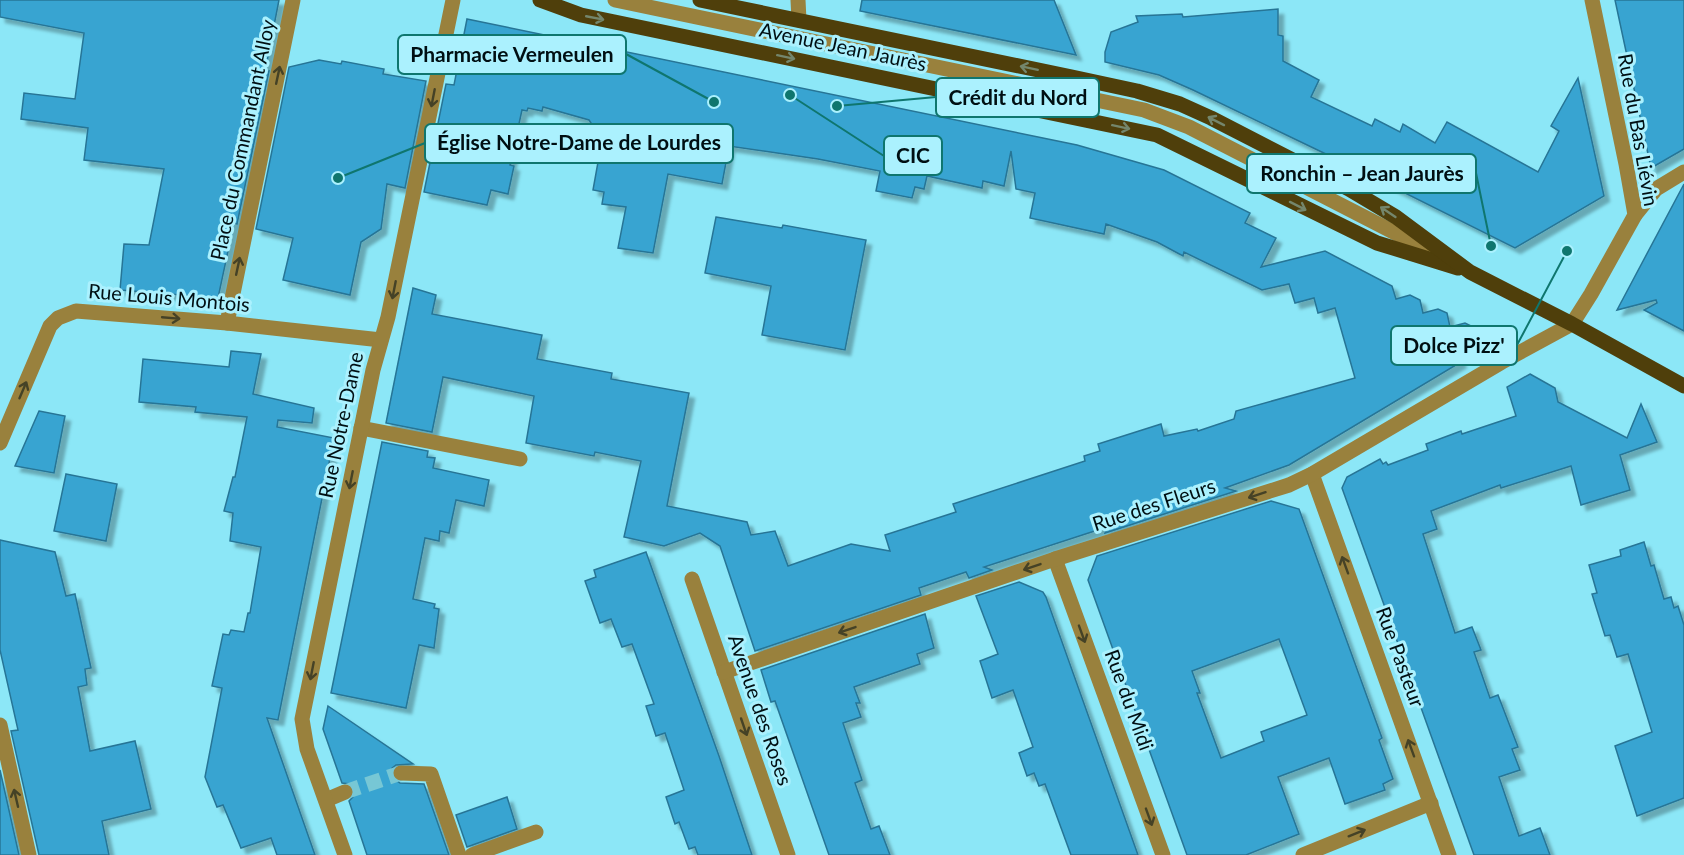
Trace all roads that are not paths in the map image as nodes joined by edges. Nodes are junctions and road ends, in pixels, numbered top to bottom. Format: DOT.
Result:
graph roads {
  1 [pos="293,0"];
  2 [pos="453,0"];
  3 [pos="540,0"];
  4 [pos="615,0"];
  5 [pos="700,0"];
  6 [pos="798,0"];
  7 [pos="1592,0"];
  8 [pos="799,20"];
  9 [pos="1684,172"];
  10 [pos="1635,215"];
  11 [pos="1470,272"];
  12 [pos="226,323"];
  13 [pos="1572,324"];
  14 [pos="381,340"];
  15 [pos="1684,386"];
  16 [pos="361,428"];
  17 [pos="0,443"];
  18 [pos="520,459"];
  19 [pos="1312,474"];
  20 [pos="1055,559"];
  21 [pos="692,579"];
  22 [pos="724,672"];
  23 [pos="0,725"];
  24 [pos="401,773"];
  25 [pos="345,792"];
  26 [pos="326,800"];
  27 [pos="1431,803"];
  28 [pos="536,832"];
  29 [pos="29,855"];
  30 [pos="345,855"];
  31 [pos="459,855"];
  32 [pos="472,855"];
  33 [pos="788,855"];
  34 [pos="1163,855"];
  35 [pos="1303,855"];
  36 [pos="1449,855"];
  12 -- 1 [label="street, Place du Commandant Alloy, one-way"];
  2 -- 14 [label="street, Rue Notre-Dame, one-way"];
  3 -- 11 [label="main road, Avenue Jean Jaurès, one-way"];
  4 -- 11 [label="street"];
  5 -- 8 [label="main road, Avenue Jean Jaurès"];
  6 -- 8 [label="street"];
  7 -- 10 [label="street, Rue du Bas Liévin"];
  11 -- 8 [label="main road, Avenue Jean Jaurès, one-way"];
  9 -- 10 [label="street"];
  10 -- 13 [label="street, Rue du Bas Liévin"];
  11 -- 13 [label="main road, Avenue Jean Jaurès"];
  12 -- 14 [label="street, Rue Louis Montois"];
  17 -- 12 [label="street, Rue Louis Montois, one-way"];
  13 -- 15 [label="main road, Avenue Jean Jaurès"];
  13 -- 19 [label="street, Rue des Fleurs"];
  14 -- 16 [label="street, Rue Notre-Dame"];
  16 -- 18 [label="street"];
  16 -- 26 [label="street, Rue Notre-Dame, one-way"];
  19 -- 20 [label="street, Rue des Fleurs, one-way"];
  27 -- 19 [label="street, Rue Pasteur, one-way"];
  20 -- 22 [label="street, Rue des Fleurs, one-way"];
  20 -- 34 [label="street, Rue du Midi, one-way"];
  21 -- 22 [label="street, Avenue des Roses"];
  22 -- 33 [label="street, Avenue des Roses, one-way"];
  29 -- 23 [label="street, one-way"];
  24 -- 31 [label="street"];
  25 -- 26 [label="street"];
  26 -- 30 [label="street, Rue Notre-Dame"];
  35 -- 27 [label="street, one-way"];
  27 -- 36 [label="street, Rue Pasteur"];
  28 -- 32 [label="street"];
}
